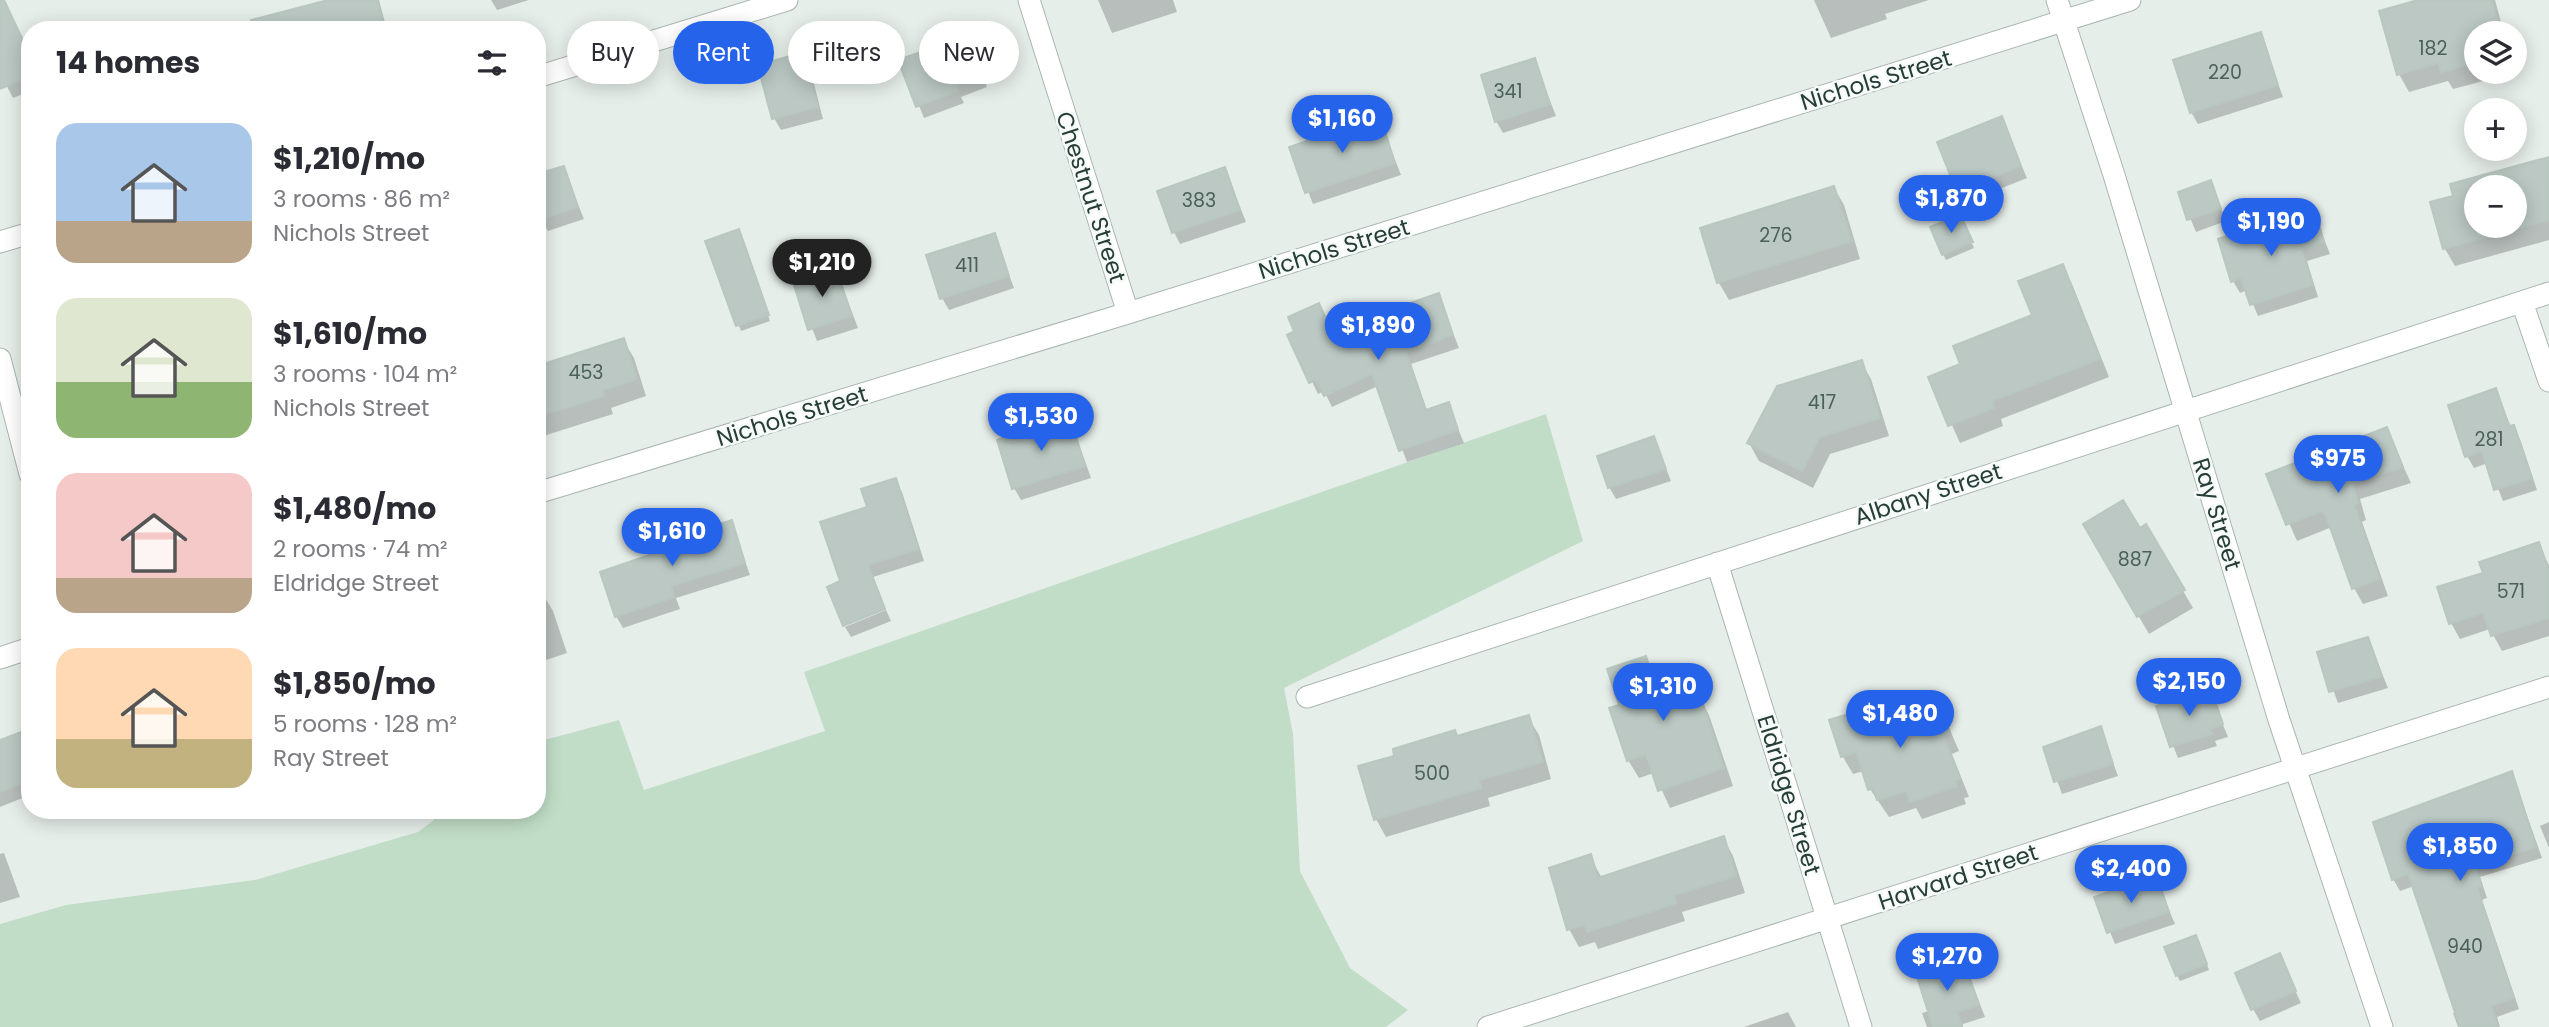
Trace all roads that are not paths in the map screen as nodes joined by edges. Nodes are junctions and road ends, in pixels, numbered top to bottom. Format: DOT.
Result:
graph roads {
  1 [pos="787,0"];
  2 [pos="1029,0"];
  3 [pos="2057,0"];
  4 [pos="2130,0"];
  5 [pos="2064,22"];
  6 [pos="546,74"];
  7 [pos="21,236"];
  8 [pos="0,242"];
  9 [pos="2549,293"];
  10 [pos="2522,302"];
  11 [pos="1128,313"];
  12 [pos="0,359"];
  13 [pos="2549,381"];
  14 [pos="2185,410"];
  15 [pos="21,440"];
  16 [pos="546,490"];
  17 [pos="1717,563"];
  18 [pos="21,652"];
  19 [pos="0,658"];
  20 [pos="2549,687"];
  21 [pos="1307,696"];
  22 [pos="2296,770"];
  23 [pos="1827,918"];
  24 [pos="1488,1027"];
  25 [pos="1861,1027"];
  26 [pos="2382,1027"];
  1 -- 6 [label="street"];
  2 -- 11 [label="street, Chestnut Street"];
  3 -- 5 [label="street, Ray Street"];
  4 -- 5 [label="street, Nichols Street"];
  5 -- 11 [label="street, Nichols Street"];
  5 -- 14 [label="street, Ray Street"];
  7 -- 8 [label="street"];
  9 -- 10 [label="street, Albany Street"];
  10 -- 13 [label="street"];
  10 -- 14 [label="street, Albany Street"];
  11 -- 16 [label="street, Nichols Street"];
  12 -- 15 [label="street"];
  14 -- 17 [label="street, Albany Street"];
  14 -- 22 [label="street, Ray Street"];
  17 -- 21 [label="street, Albany Street"];
  17 -- 23 [label="street, Eldridge Street"];
  18 -- 19 [label="street"];
  20 -- 22 [label="street, Harvard Street"];
  22 -- 23 [label="street, Harvard Street"];
  22 -- 26 [label="street, Ray Street"];
  23 -- 24 [label="street, Harvard Street"];
  23 -- 25 [label="street, Eldridge Street"];
}
